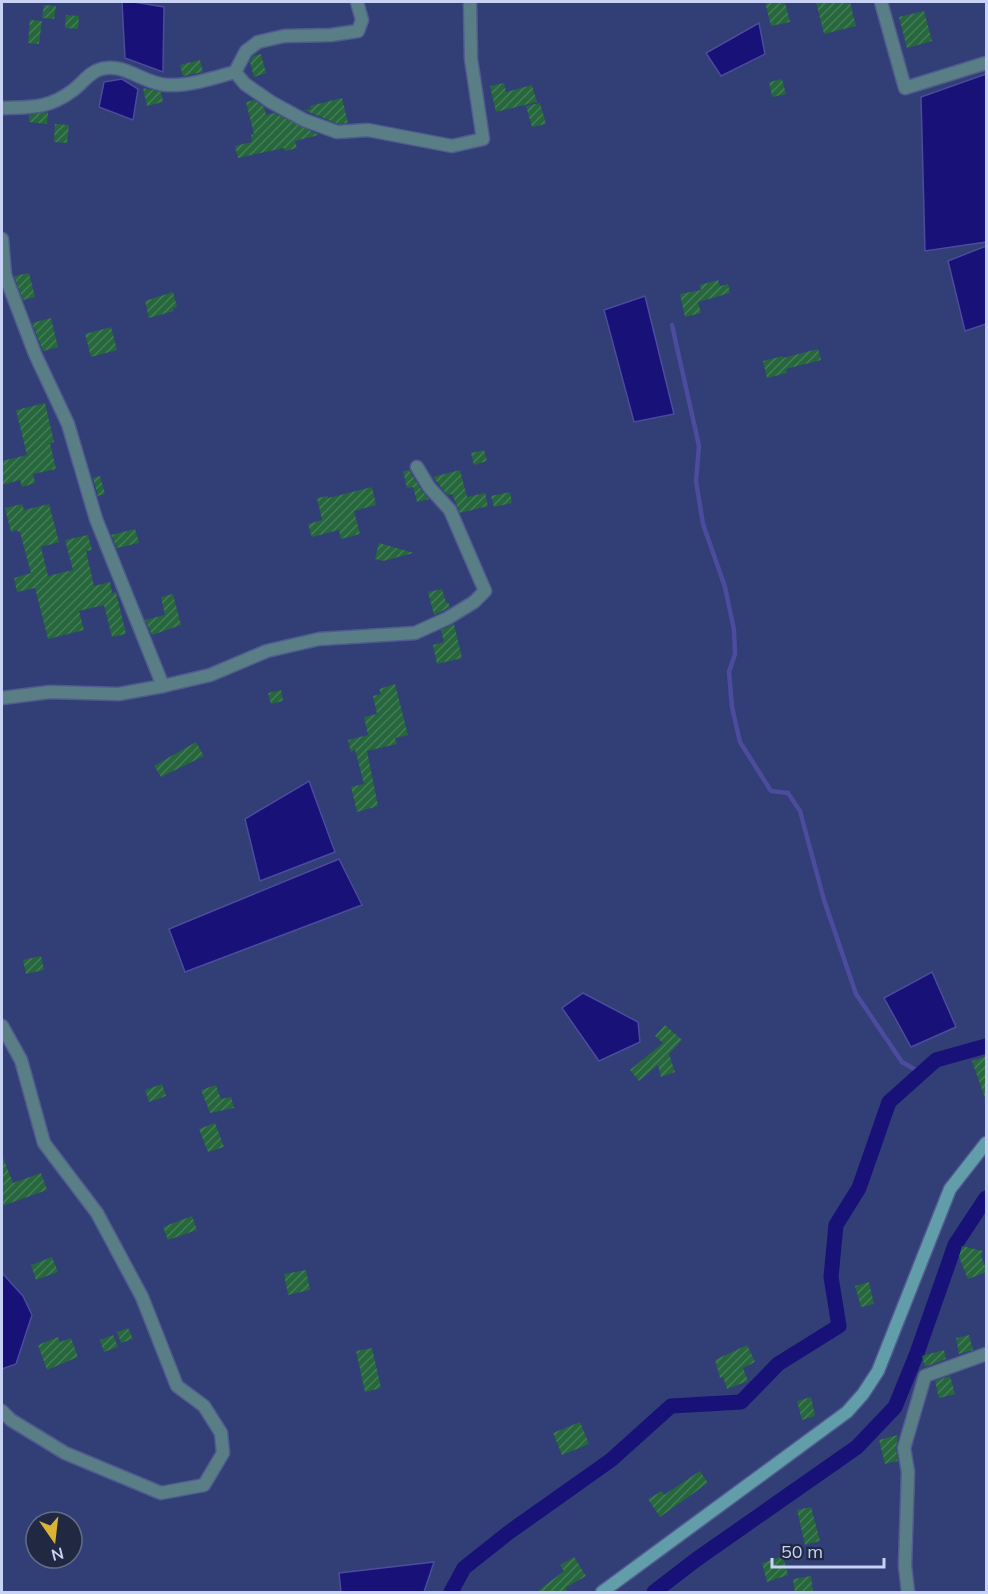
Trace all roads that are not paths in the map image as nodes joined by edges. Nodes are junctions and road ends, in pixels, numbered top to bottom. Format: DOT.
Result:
graph roads {
  1 [pos="357,2"];
  2 [pos="470,2"];
  3 [pos="881,2"];
  4 [pos="987,63"];
  5 [pos="236,72"];
  6 [pos="2,108"];
  7 [pos="2,239"];
  8 [pos="417,467"];
  9 [pos="163,686"];
  10 [pos="2,698"];
  11 [pos="2,1026"];
  12 [pos="987,1143"];
  13 [pos="987,1354"];
  14 [pos="2,1411"];
  15 [pos="602,1593"];
  16 [pos="908,1593"];
  1 -- 5 [label="street"];
  2 -- 5 [label="street"];
  3 -- 4 [label="street"];
  5 -- 6 [label="street"];
  7 -- 9 [label="street"];
  8 -- 9 [label="street"];
  9 -- 10 [label="street"];
  11 -- 14 [label="street"];
  12 -- 15 [label="street"];
  13 -- 16 [label="street"];
}
